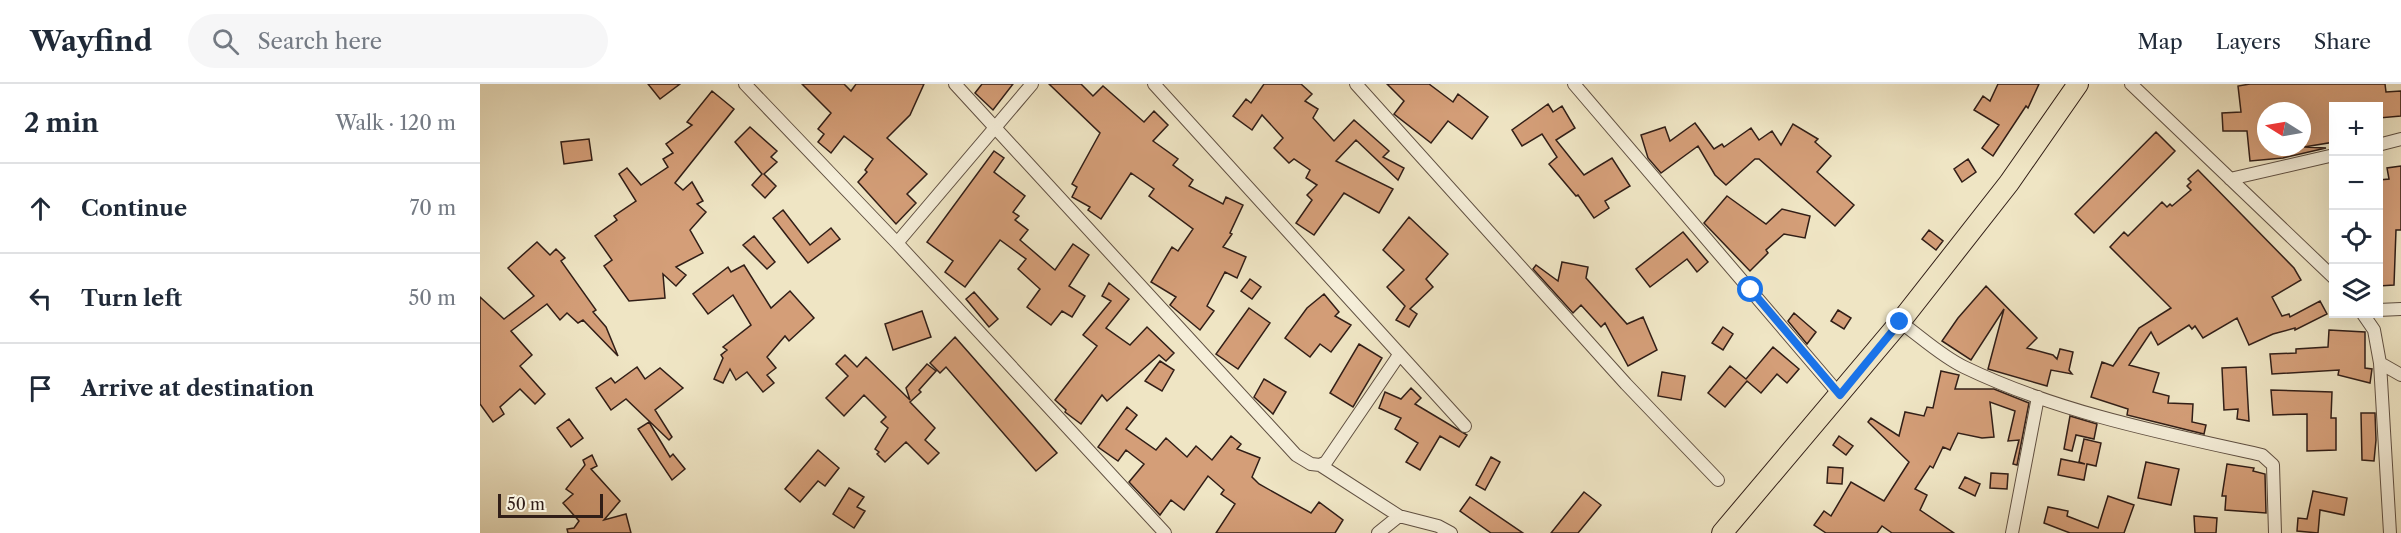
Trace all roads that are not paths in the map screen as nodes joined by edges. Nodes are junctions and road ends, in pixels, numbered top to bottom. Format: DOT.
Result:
graph roads {
  1 [pos="745,84"];
  2 [pos="955,84"];
  3 [pos="1032,84"];
  4 [pos="1154,84"];
  5 [pos="1356,84"];
  6 [pos="1574,84"];
  7 [pos="2078,84"];
  8 [pos="2131,84"];
  9 [pos="997,129"];
  10 [pos="2401,139"];
  11 [pos="2383,144"];
  12 [pos="2330,156"];
  13 [pos="2230,179"];
  14 [pos="897,243"];
  15 [pos="2329,273"];
  16 [pos="2401,309"];
  17 [pos="2383,310"];
  18 [pos="2366,318"];
  19 [pos="1900,322"];
  20 [pos="1399,355"];
  21 [pos="2380,363"];
  22 [pos="2401,375"];
  23 [pos="1840,395"];
  24 [pos="2038,397"];
  25 [pos="1465,426"];
  26 [pos="1320,465"];
  27 [pos="1718,480"];
  28 [pos="1399,516"];
  29 [pos="1165,533"];
  30 [pos="1378,533"];
  31 [pos="1451,533"];
  32 [pos="1722,533"];
  33 [pos="2012,533"];
  34 [pos="2276,533"];
  35 [pos="2390,533"];
  1 -- 14 [label="street"];
  2 -- 9 [label="street"];
  3 -- 9 [label="street"];
  4 -- 20 [label="street"];
  5 -- 27 [label="street"];
  6 -- 23 [label="street"];
  7 -- 19 [label="main road"];
  8 -- 13 [label="street"];
  9 -- 14 [label="street"];
  9 -- 26 [label="street"];
  10 -- 11 [label="street"];
  12 -- 13 [label="street"];
  13 -- 15 [label="street"];
  14 -- 29 [label="street"];
  16 -- 17 [label="street"];
  18 -- 21 [label="street"];
  19 -- 23 [label="main road"];
  19 -- 24 [label="street"];
  20 -- 25 [label="street"];
  20 -- 26 [label="street"];
  21 -- 22 [label="street"];
  21 -- 35 [label="street"];
  23 -- 32 [label="main road"];
  24 -- 33 [label="street"];
  24 -- 34 [label="street"];
  26 -- 28 [label="street"];
  28 -- 30 [label="street"];
  28 -- 31 [label="street"];
}
